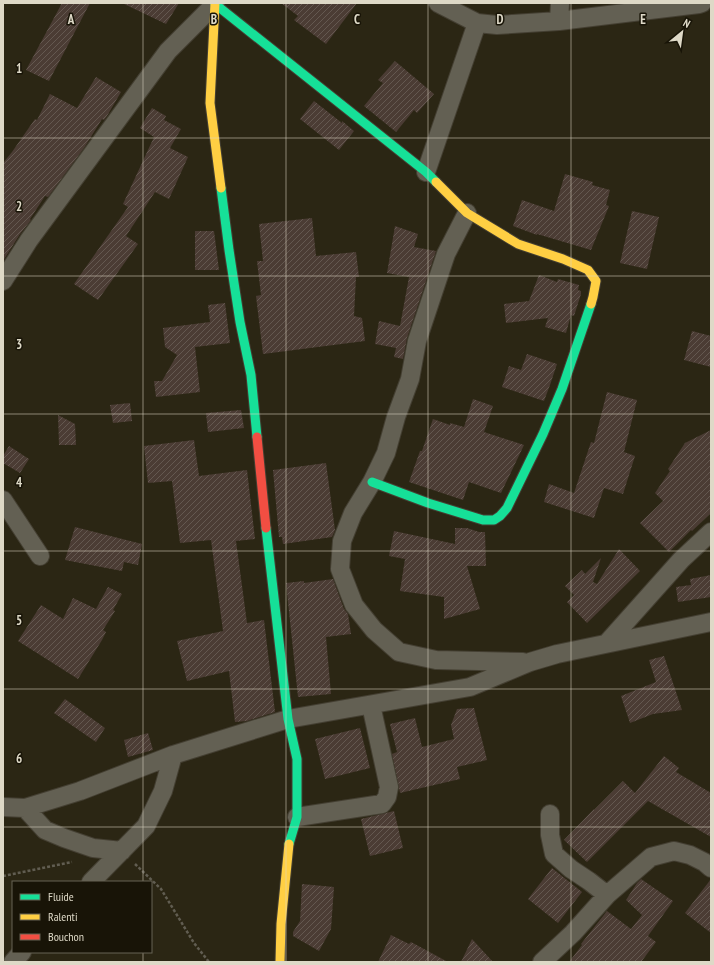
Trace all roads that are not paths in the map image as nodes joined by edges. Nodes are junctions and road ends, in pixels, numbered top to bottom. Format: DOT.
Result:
graph roads {
  1 [pos="438,3"];
  2 [pos="560,3"];
  3 [pos="702,3"];
  4 [pos="215,4"];
  5 [pos="558,21"];
  6 [pos="476,23"];
  7 [pos="426,172"];
  8 [pos="467,213"];
  9 [pos="3,281"];
  10 [pos="372,482"];
  11 [pos="3,500"];
  12 [pos="711,532"];
  13 [pos="40,556"];
  14 [pos="711,622"];
  15 [pos="607,643"];
  16 [pos="530,662"];
  17 [pos="371,705"];
  18 [pos="288,719"];
  19 [pos="173,756"];
  20 [pos="3,807"];
  21 [pos="25,808"];
  22 [pos="550,814"];
  23 [pos="297,817"];
  24 [pos="122,852"];
  25 [pos="711,868"];
  26 [pos="93,881"];
  27 [pos="607,895"];
  28 [pos="21,953"];
  29 [pos="13,962"];
  30 [pos="280,962"];
  31 [pos="542,962"];
  1 -- 6 [label="street"];
  2 -- 5 [label="street"];
  3 -- 5 [label="street"];
  4 -- 7 [label="street"];
  4 -- 9 [label="street"];
  4 -- 18 [label="street"];
  5 -- 6 [label="street"];
  6 -- 7 [label="street"];
  7 -- 8 [label="street"];
  8 -- 10 [label="street"];
  8 -- 10 [label="street"];
  10 -- 16 [label="street"];
  11 -- 13 [label="street"];
  12 -- 15 [label="street"];
  14 -- 15 [label="street"];
  15 -- 16 [label="street"];
  16 -- 17 [label="street"];
  17 -- 18 [label="street"];
  17 -- 23 [label="street"];
  18 -- 19 [label="street"];
  18 -- 23 [label="street"];
  19 -- 21 [label="street"];
  19 -- 24 [label="street"];
  20 -- 21 [label="street"];
  21 -- 24 [label="street"];
  22 -- 27 [label="street"];
  23 -- 30 [label="street"];
  24 -- 26 [label="street"];
  25 -- 27 [label="street"];
  27 -- 31 [label="street"];
  28 -- 29 [label="street"];
}
